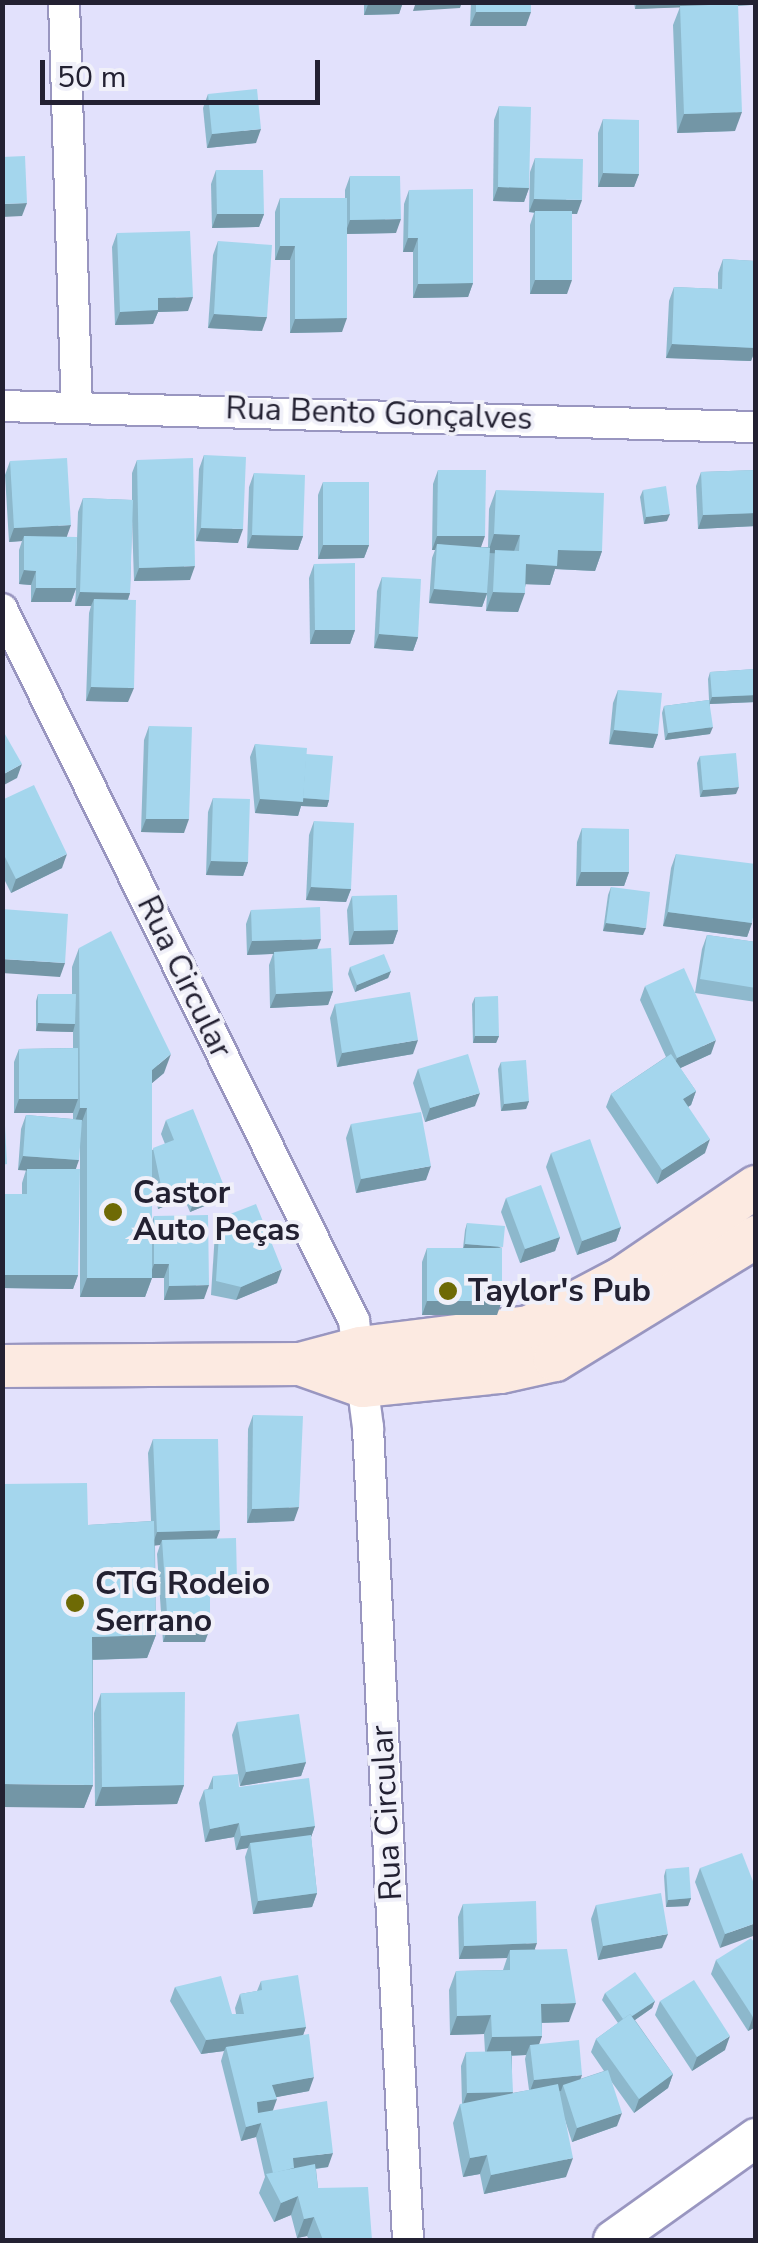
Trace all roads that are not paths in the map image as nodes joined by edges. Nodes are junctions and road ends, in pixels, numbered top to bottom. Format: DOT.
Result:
graph roads {
  1 [pos="64,2"];
  2 [pos="78,404"];
  3 [pos="2,406"];
  4 [pos="756,427"];
  5 [pos="2,608"];
  6 [pos="756,1187"];
  7 [pos="756,1236"];
  8 [pos="2,1366"];
  9 [pos="361,1367"];
  10 [pos="756,2138"];
  11 [pos="408,2240"];
  12 [pos="613,2240"];
  1 -- 2 [label="street"];
  2 -- 3 [label="street, Rua Bento Gonçalves"];
  2 -- 4 [label="street, Rua Bento Gonçalves"];
  5 -- 9 [label="street, Rua Circular"];
  6 -- 9 [label="main road"];
  7 -- 9 [label="main road"];
  8 -- 9 [label="main road"];
  9 -- 11 [label="street, Rua Circular"];
  10 -- 12 [label="street"];
}
